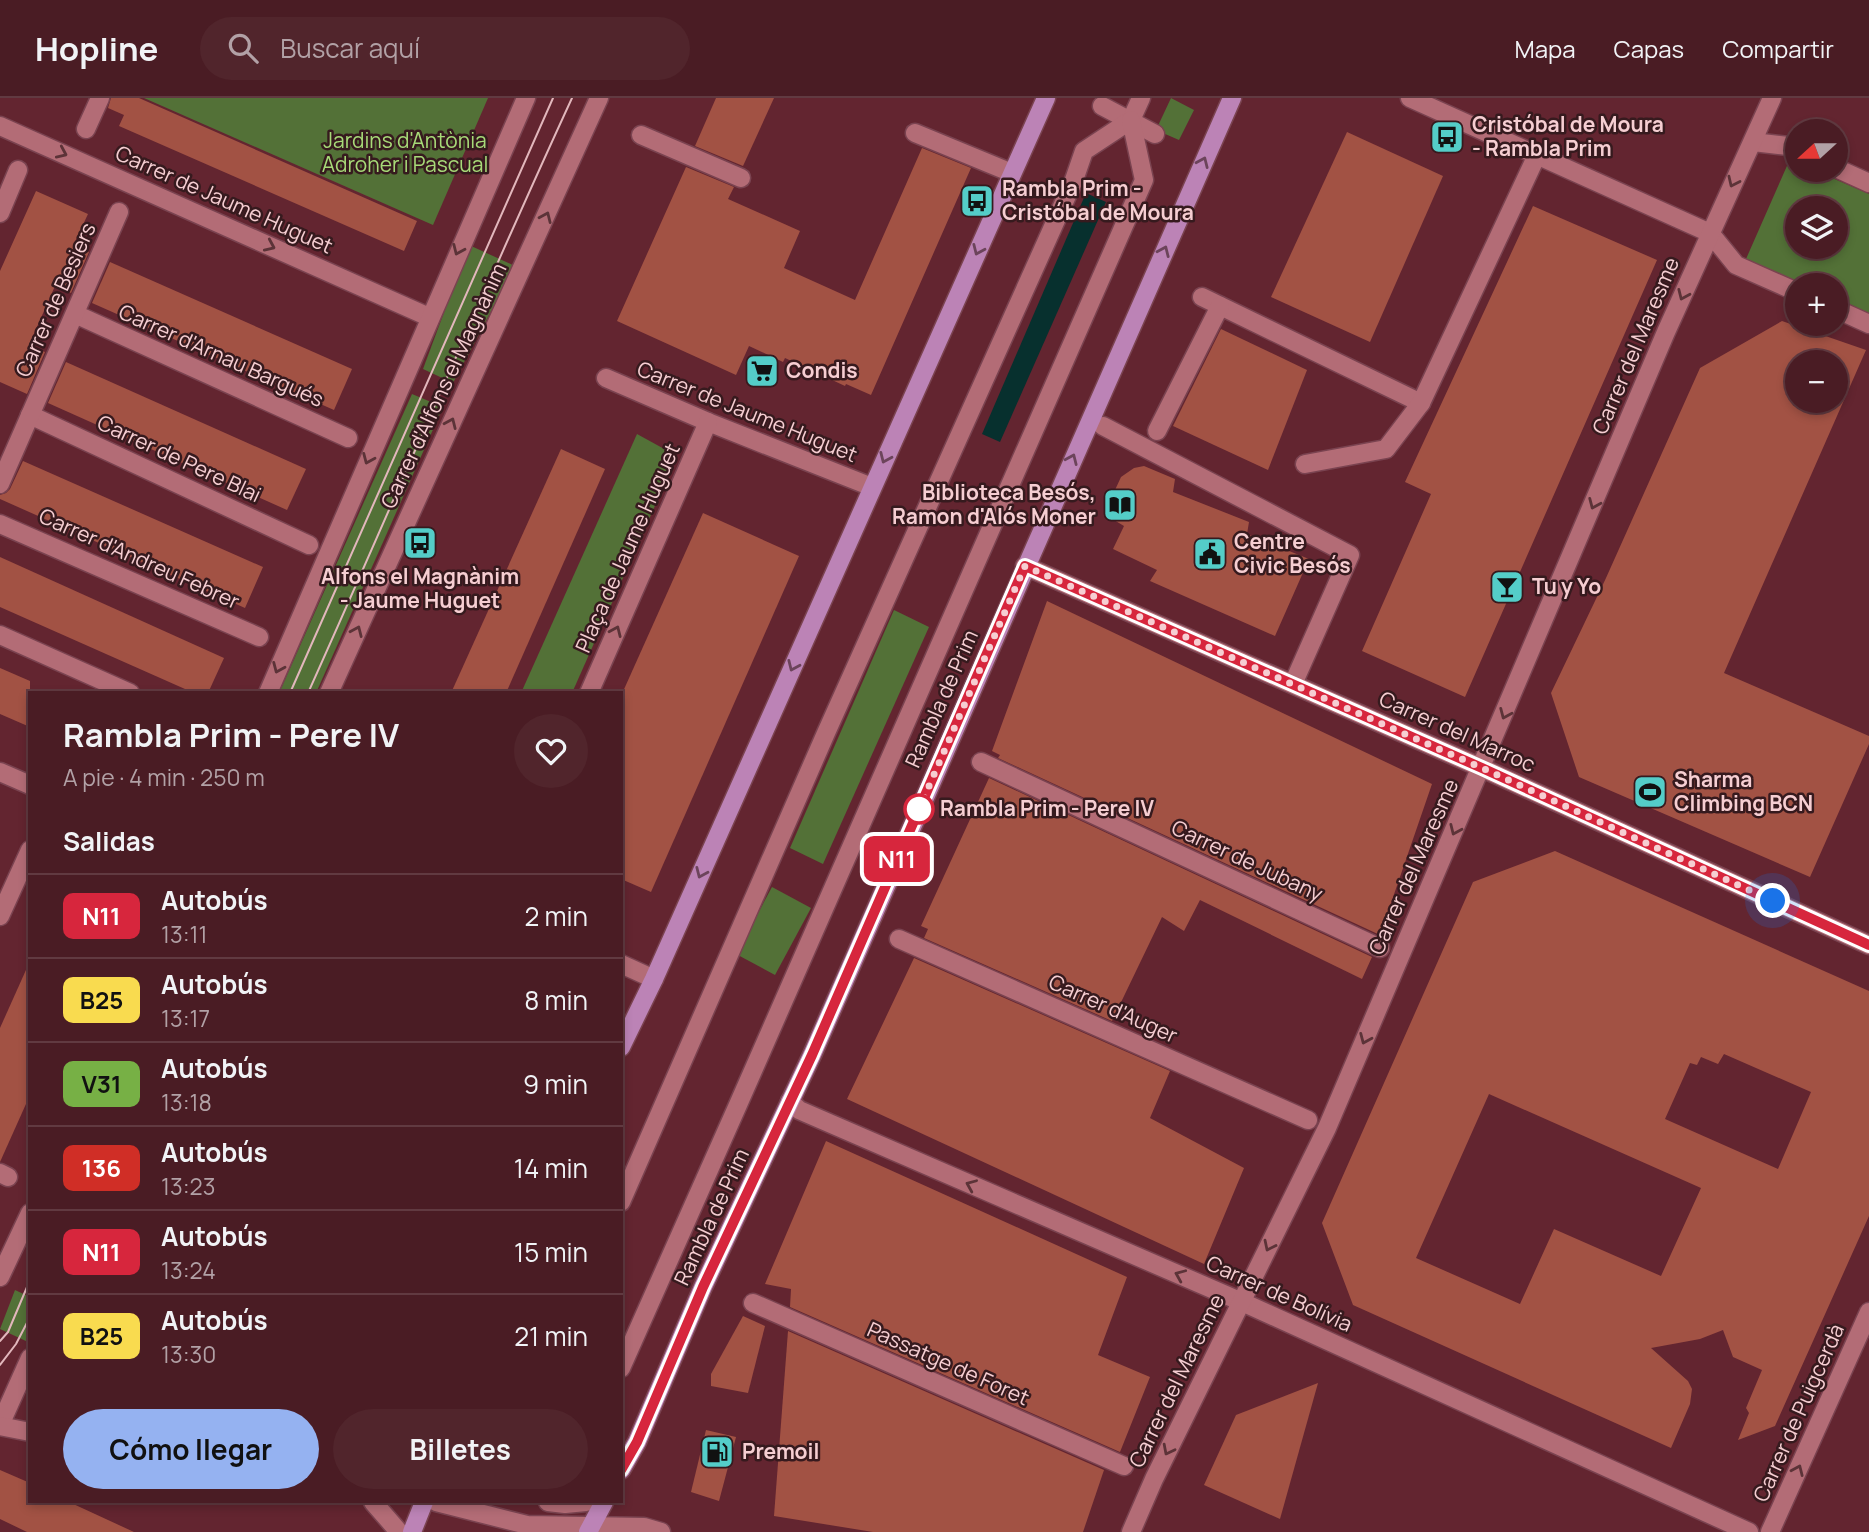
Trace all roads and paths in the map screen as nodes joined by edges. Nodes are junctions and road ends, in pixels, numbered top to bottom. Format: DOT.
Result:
graph roads {
  1 [pos="100,98"];
  2 [pos="526,98"];
  3 [pos="599,98"];
  4 [pos="1046,98"];
  5 [pos="1141,98"];
  6 [pos="1232,98"];
  7 [pos="1410,98"];
  8 [pos="1772,98"];
  9 [pos="1102,106"];
  10 [pos="1131,120"];
  11 [pos="0,126"];
  12 [pos="86,129"];
  13 [pos="915,133"];
  14 [pos="1155,134"];
  15 [pos="641,135"];
  16 [pos="1753,142"];
  17 [pos="1785,146"];
  18 [pos="1537,155"];
  19 [pos="18,170"];
  20 [pos="1012,173"];
  21 [pos="1848,173"];
  22 [pos="741,178"];
  23 [pos="1869,183"];
  24 [pos="120,212"];
  25 [pos="0,213"];
  26 [pos="1710,233"];
  27 [pos="1785,287"];
  28 [pos="1202,297"];
  29 [pos="1220,306"];
  30 [pos="75,314"];
  31 [pos="1848,314"];
  32 [pos="429,317"];
  33 [pos="1869,324"];
  34 [pos="606,378"];
  35 [pos="1420,403"];
  36 [pos="30,415"];
  37 [pos="708,422"];
  38 [pos="1103,426"];
  39 [pos="1157,431"];
  40 [pos="348,438"];
  41 [pos="1305,464"];
  42 [pos="0,484"];
  43 [pos="872,487"];
  44 [pos="0,524"];
  45 [pos="309,545"];
  46 [pos="1025,566"];
  47 [pos="0,635"];
  48 [pos="259,637"];
  49 [pos="1293,684"];
  50 [pos="126,691"];
  51 [pos="269,691"];
  52 [pos="330,691"];
  53 [pos="590,691"];
  54 [pos="981,762"];
  55 [pos="1482,768"];
  56 [pos="0,772"];
  57 [pos="28,784"];
  58 [pos="28,854"];
  59 [pos="0,916"];
  60 [pos="900,939"];
  61 [pos="1869,945"];
  62 [pos="1380,948"];
  63 [pos="623,965"];
  64 [pos="654,979"];
  65 [pos="623,1043"];
  66 [pos="790,1101"];
  67 [pos="1308,1121"];
  68 [pos="623,1197"];
  69 [pos="28,1217"];
  70 [pos="0,1277"];
  71 [pos="1242,1302"];
  72 [pos="752,1303"];
  73 [pos="1869,1312"];
  74 [pos="28,1363"];
  75 [pos="623,1364"];
  76 [pos="0,1425"];
  77 [pos="28,1432"];
  78 [pos="623,1466"];
  79 [pos="1124,1466"];
  80 [pos="374,1503"];
  81 [pos="424,1503"];
  82 [pos="440,1503"];
  83 [pos="556,1503"];
  84 [pos="576,1503"];
  85 [pos="603,1503"];
  86 [pos="590,1529"];
  87 [pos="399,1532"];
  88 [pos="412,1532"];
  89 [pos="661,1532"];
  90 [pos="1131,1532"];
  91 [pos="1749,1532"];
  92 [pos="1770,1532"];
  1 -- 12 [label="street"];
  2 -- 32 [label="street, Carrer d'Alfons el Magnànim, one-way"];
  52 -- 3 [label="street, Carrer d'Alfons el Magnànim, one-way"];
  4 -- 20 [label="main road"];
  5 -- 10 [label="street"];
  46 -- 6 [label="main road, Rambla de Prim, one-way"];
  7 -- 18 [label="street"];
  8 -- 16 [label="street, Carrer del Maresme"];
  9 -- 10 [label="street"];
  10 -- 14 [label="street"];
  10 -- 68 [label="street"];
  10 -- 75 [label="street, Rambla de Prim"];
  11 -- 32 [label="street, Carrer de Jaume Huguet, one-way"];
  13 -- 20 [label="street"];
  15 -- 22 [label="street"];
  16 -- 17 [label="street"];
  16 -- 26 [label="street, Carrer del Maresme, one-way"];
  18 -- 26 [label="street"];
  18 -- 35 [label="street"];
  19 -- 25 [label="street"];
  20 -- 43 [label="main road, one-way"];
  21 -- 23 [label="street"];
  24 -- 30 [label="street, Carrer de Besiers"];
  26 -- 27 [label="street"];
  26 -- 55 [label="street, Carrer del Maresme, one-way"];
  28 -- 29 [label="street"];
  29 -- 35 [label="street"];
  29 -- 39 [label="street"];
  30 -- 36 [label="street, Carrer de Besiers"];
  30 -- 40 [label="street, Carrer d'Arnau Bargués"];
  31 -- 33 [label="street"];
  32 -- 51 [label="street, Carrer d'Alfons el Magnànim, one-way"];
  34 -- 37 [label="street, Carrer de Jaume Huguet"];
  35 -- 41 [label="street"];
  36 -- 42 [label="street, Carrer de Besiers"];
  36 -- 45 [label="street, Carrer de Pere Blai"];
  37 -- 43 [label="street, Carrer de Jaume Huguet"];
  53 -- 37 [label="street, Plaça de Jaume Huguet, one-way"];
  38 -- 49 [label="street"];
  43 -- 64 [label="main road, one-way"];
  44 -- 48 [label="street, Carrer d'Andreu Febrer"];
  46 -- 49 [label="street, Carrer del Marroc"];
  46 -- 66 [label="main road, Rambla de Prim"];
  47 -- 50 [label="street"];
  49 -- 55 [label="street, Carrer del Marroc"];
  54 -- 62 [label="street, Carrer de Jubany"];
  55 -- 61 [label="street, Carrer del Marroc"];
  55 -- 71 [label="street, Carrer del Maresme, one-way"];
  56 -- 57 [label="street"];
  58 -- 59 [label="street"];
  60 -- 67 [label="street, Carrer d'Auger"];
  63 -- 64 [label="street"];
  64 -- 65 [label="main road"];
  71 -- 66 [label="street, Carrer de Bolívia, one-way"];
  66 -- 78 [label="main road, Rambla de Prim"];
  69 -- 70 [label="street"];
  71 -- 90 [label="street, Carrer del Maresme, one-way"];
  71 -- 91 [label="street, Carrer de Bolívia"];
  72 -- 79 [label="street, Passatge de Foret"];
  92 -- 73 [label="street, Carrer de Puigcerdà, one-way"];
  74 -- 76 [label="street"];
  76 -- 77 [label="street"];
  80 -- 87 [label="street"];
  81 -- 88 [label="main road"];
  82 -- 86 [label="street"];
  83 -- 84 [label="street"];
  85 -- 86 [label="main road"];
  86 -- 89 [label="street"];
}
